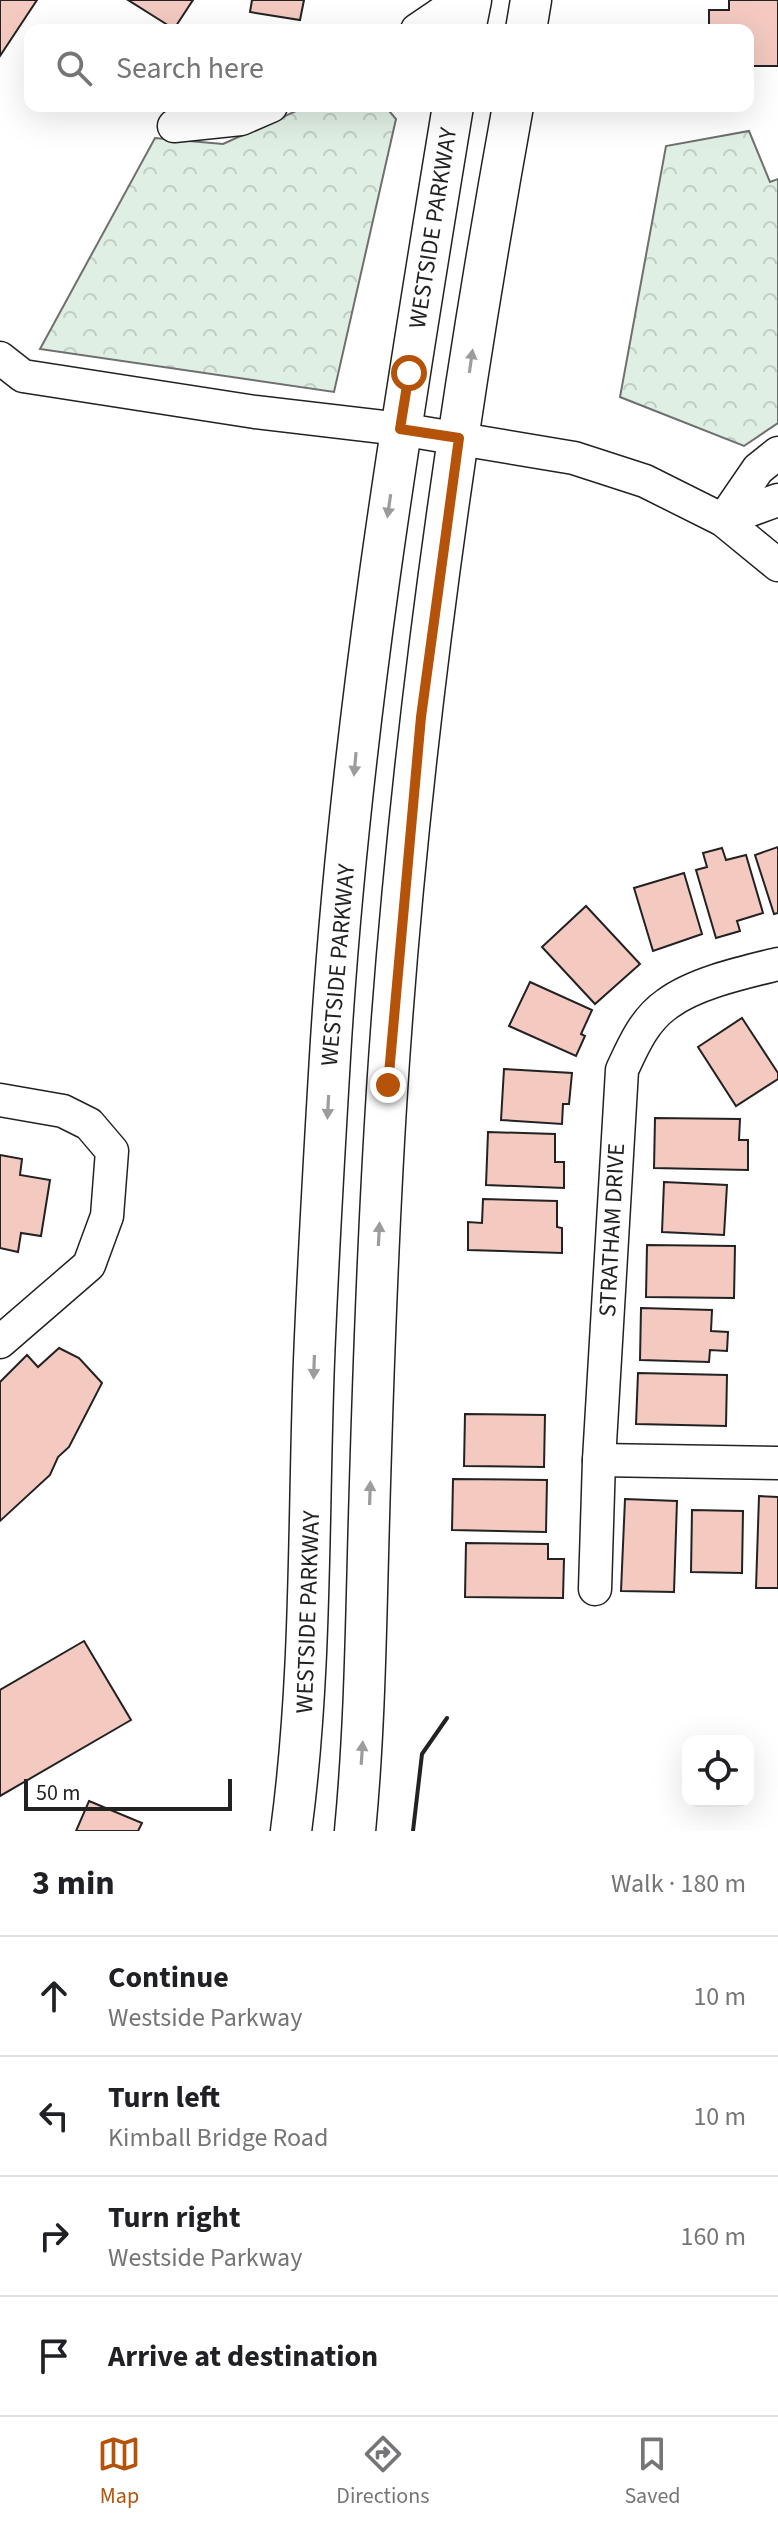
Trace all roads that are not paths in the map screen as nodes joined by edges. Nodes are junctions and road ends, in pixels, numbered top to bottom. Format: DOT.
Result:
graph roads {
  1 [pos="461,0"];
  2 [pos="471,0"];
  3 [pos="531,0"];
  4 [pos="426,24"];
  5 [pos="466,24"];
  6 [pos="527,24"];
  7 [pos="257,112"];
  8 [pos="452,112"];
  9 [pos="512,112"];
  10 [pos="174,126"];
  11 [pos="0,358"];
  12 [pos="400,429"];
  13 [pos="459,438"];
  14 [pos="778,453"];
  15 [pos="778,500"];
  16 [pos="723,520"];
  17 [pos="778,565"];
  18 [pos="778,964"];
  19 [pos="0,1100"];
  20 [pos="0,1342"];
  21 [pos="599,1460"];
  22 [pos="778,1463"];
  23 [pos="595,1589"];
  24 [pos="291,1831"];
  25 [pos="355,1831"];
  1 -- 4 [label="street"];
  2 -- 5 [label="main road"];
  3 -- 6 [label="main road"];
  7 -- 10 [label="street"];
  8 -- 12 [label="main road, WESTSIDE PARKWAY"];
  13 -- 9 [label="main road, one-way"];
  11 -- 12 [label="street"];
  12 -- 13 [label="street"];
  12 -- 24 [label="main road, WESTSIDE PARKWAY, one-way"];
  13 -- 16 [label="street"];
  25 -- 13 [label="main road, one-way"];
  14 -- 16 [label="street"];
  15 -- 16 [label="street"];
  16 -- 17 [label="street"];
  18 -- 21 [label="street, STRATHAM DRIVE"];
  19 -- 20 [label="street"];
  21 -- 22 [label="street"];
  21 -- 23 [label="street, STRATHAM DRIVE"];
}
